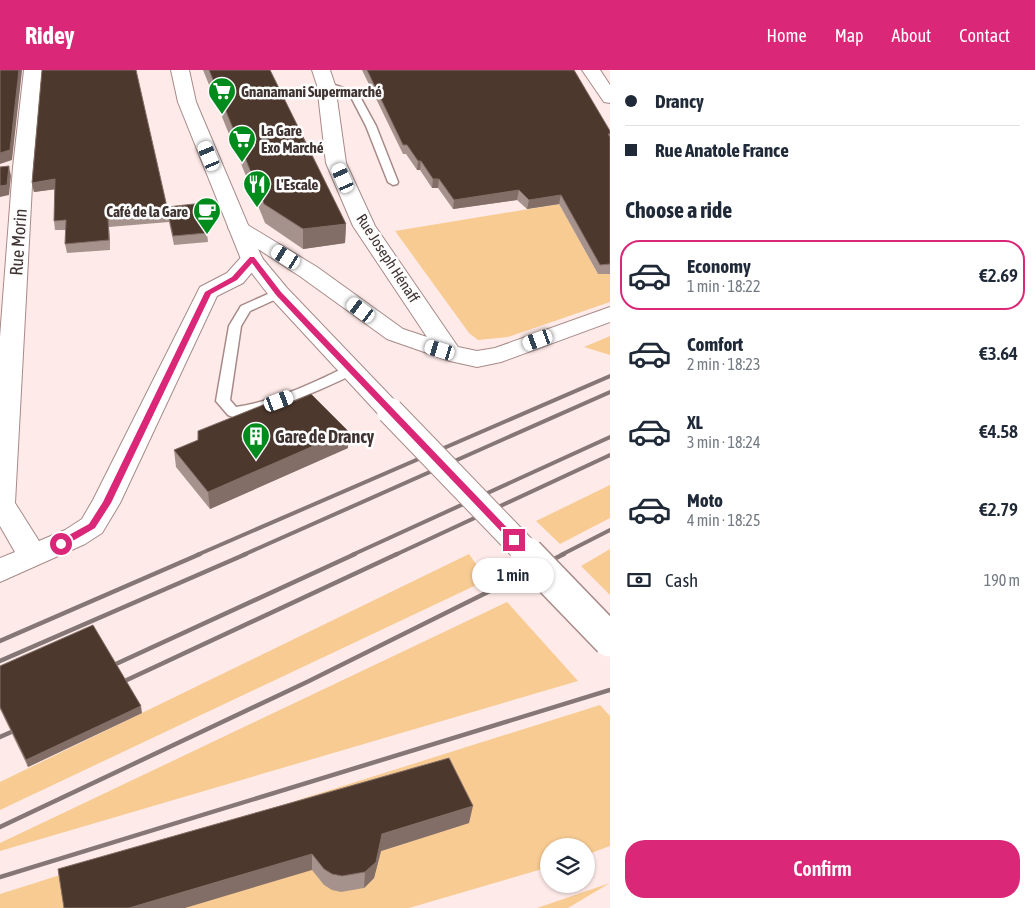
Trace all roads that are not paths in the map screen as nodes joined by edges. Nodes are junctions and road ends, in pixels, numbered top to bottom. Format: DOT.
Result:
graph roads {
  1 [pos="33,70"];
  2 [pos="180,70"];
  3 [pos="591,70"];
  4 [pos="323,78"];
  5 [pos="610,98"];
  6 [pos="393,182"];
  7 [pos="239,228"];
  8 [pos="252,259"];
  9 [pos="279,293"];
  10 [pos="610,314"];
  11 [pos="450,353"];
  12 [pos="351,370"];
  13 [pos="33,556"];
  14 [pos="0,570"];
  15 [pos="610,640"];
  1 -- 13 [label="street, Rue Morin"];
  2 -- 7 [label="street"];
  3 -- 5 [label="street"];
  4 -- 6 [label="lane"];
  4 -- 11 [label="street, Rue Joseph Hénaff"];
  7 -- 8 [label="street"];
  7 -- 11 [label="street"];
  8 -- 9 [label="street"];
  8 -- 13 [label="street"];
  9 -- 12 [label="street"];
  9 -- 12 [label="lane"];
  10 -- 11 [label="street"];
  12 -- 15 [label="street, bridge"];
  13 -- 14 [label="street"];
}
